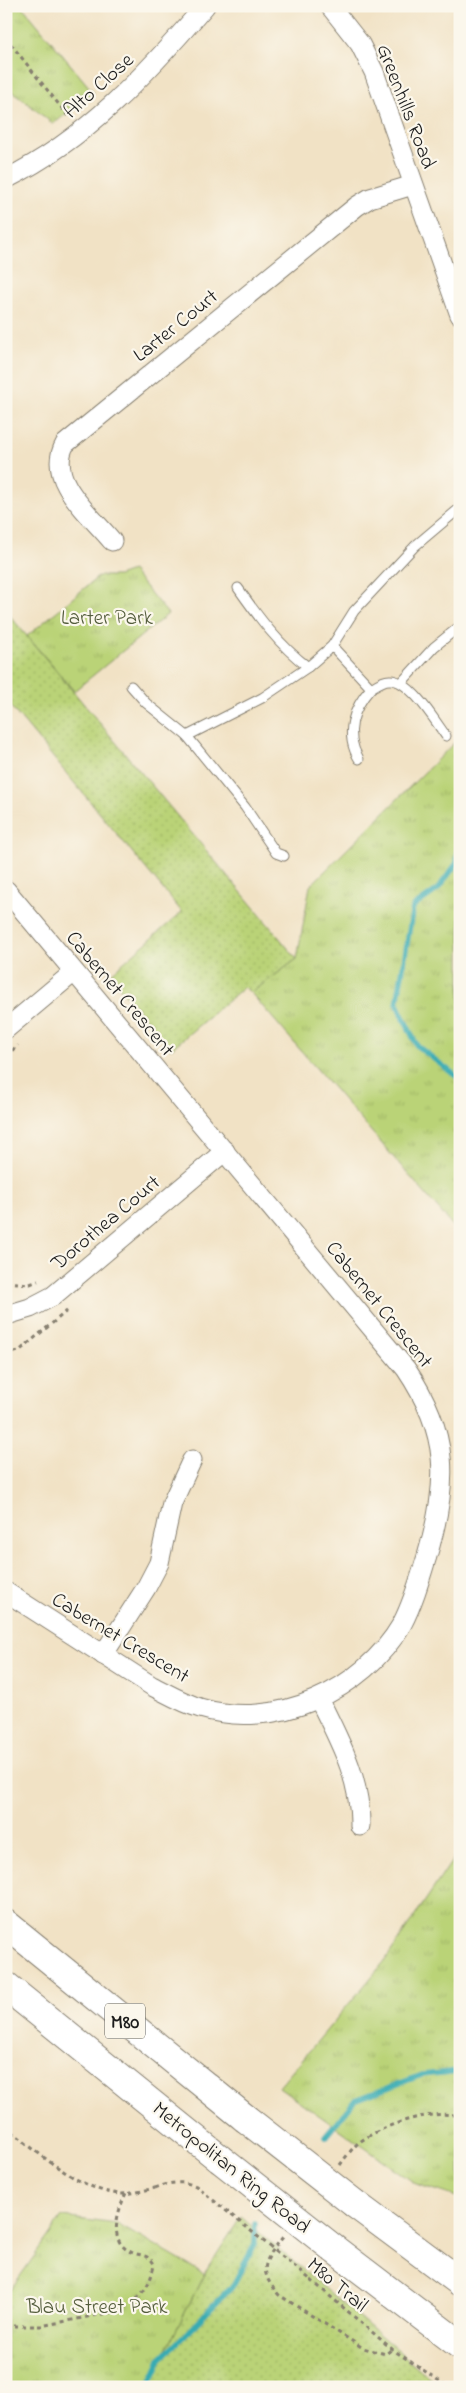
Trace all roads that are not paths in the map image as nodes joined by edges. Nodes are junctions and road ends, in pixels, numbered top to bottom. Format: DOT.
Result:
graph roads {
  1 [pos="205,6"];
  2 [pos="330,6"];
  3 [pos="6,179"];
  4 [pos="413,185"];
  5 [pos="460,315"];
  6 [pos="460,508"];
  7 [pos="112,541"];
  8 [pos="238,588"];
  9 [pos="460,626"];
  10 [pos="332,646"];
  11 [pos="308,667"];
  12 [pos="402,682"];
  13 [pos="131,686"];
  14 [pos="371,688"];
  15 [pos="186,736"];
  16 [pos="446,736"];
  17 [pos="359,759"];
  18 [pos="284,856"];
  19 [pos="6,890"];
  20 [pos="74,972"];
  21 [pos="6,1029"];
  22 [pos="225,1151"];
  23 [pos="7,1315"];
  24 [pos="192,1460"];
  25 [pos="6,1592"];
  26 [pos="103,1655"];
  27 [pos="319,1699"];
  28 [pos="360,1826"];
  29 [pos="6,1924"];
  30 [pos="6,1986"];
  31 [pos="460,2282"];
  32 [pos="460,2345"];
  1 -- 3 [label="street, Alto Close"];
  2 -- 4 [label="street, Greenhills Road"];
  4 -- 5 [label="street, Greenhills Road"];
  4 -- 7 [label="street, Larter Court"];
  6 -- 10 [label="lane"];
  8 -- 11 [label="lane"];
  9 -- 12 [label="lane"];
  10 -- 11 [label="lane"];
  10 -- 14 [label="lane"];
  11 -- 15 [label="lane"];
  12 -- 14 [label="lane"];
  12 -- 16 [label="lane"];
  13 -- 15 [label="lane"];
  14 -- 17 [label="lane"];
  15 -- 18 [label="lane"];
  19 -- 20 [label="street, Cabernet Crescent"];
  20 -- 21 [label="street"];
  20 -- 22 [label="street, Cabernet Crescent"];
  22 -- 23 [label="street, Dorothea Court"];
  22 -- 27 [label="street, Cabernet Crescent"];
  24 -- 26 [label="street"];
  25 -- 26 [label="street, Cabernet Crescent"];
  26 -- 27 [label="street, Cabernet Crescent"];
  27 -- 28 [label="street"];
  29 -- 31 [label="highway, M80, bridge"];
  30 -- 32 [label="highway, Metropolitan Ring Road / M80, bridge"];
}
